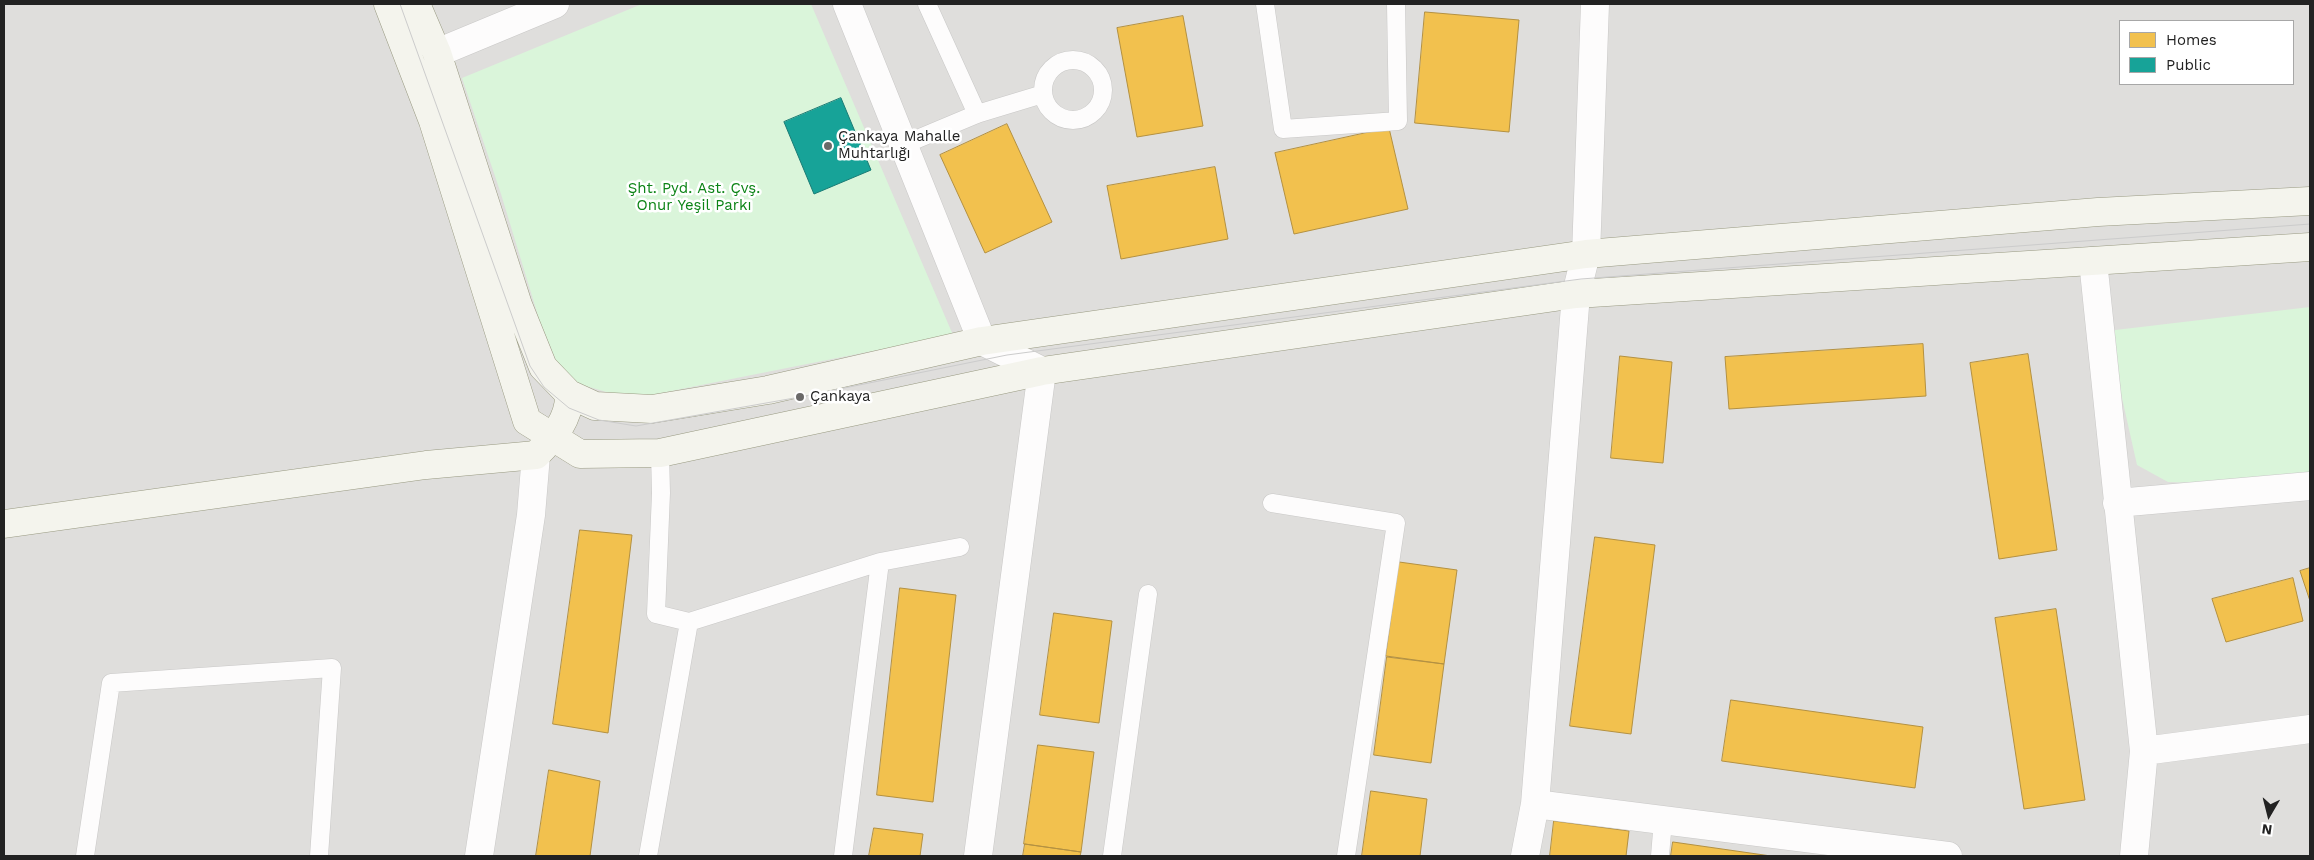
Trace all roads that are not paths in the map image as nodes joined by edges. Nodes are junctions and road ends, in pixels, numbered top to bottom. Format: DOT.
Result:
graph roads {
  1 [pos="388,4"];
  2 [pos="416,4"];
  3 [pos="555,4"];
  4 [pos="846,4"];
  5 [pos="926,4"];
  6 [pos="1265,4"];
  7 [pos="1396,4"];
  8 [pos="1595,4"];
  9 [pos="436,54"];
  10 [pos="1043,94"];
  11 [pos="977,114"];
  12 [pos="903,145"];
  13 [pos="2310,201"];
  14 [pos="2310,247"];
  15 [pos="1586,254"];
  16 [pos="2093,261"];
  17 [pos="1576,294"];
  18 [pos="982,341"];
  19 [pos="1042,371"];
  20 [pos="569,394"];
  21 [pos="544,446"];
  22 [pos="660,453"];
  23 [pos="2310,486"];
  24 [pos="1272,502"];
  25 [pos="2118,503"];
  26 [pos="4,524"];
  27 [pos="960,547"];
  28 [pos="880,562"];
  29 [pos="1148,594"];
  30 [pos="689,622"];
  31 [pos="2310,729"];
  32 [pos="2144,751"];
  33 [pos="1535,804"];
  34 [pos="1663,820"];
  35 [pos="85,856"];
  36 [pos="319,856"];
  37 [pos="479,856"];
  38 [pos="648,856"];
  39 [pos="843,856"];
  40 [pos="978,856"];
  41 [pos="1112,856"];
  42 [pos="1346,856"];
  43 [pos="1525,856"];
  44 [pos="1660,856"];
  45 [pos="1948,856"];
  46 [pos="2134,856"];
  1 -- 21 [label="main road"];
  2 -- 9 [label="main road"];
  3 -- 9 [label="street"];
  4 -- 12 [label="street"];
  5 -- 11 [label="lane"];
  6 -- 7 [label="lane"];
  8 -- 15 [label="street"];
  9 -- 20 [label="main road"];
  10 -- 11 [label="lane"];
  11 -- 12 [label="lane"];
  12 -- 18 [label="street"];
  13 -- 15 [label="main road"];
  14 -- 16 [label="main road"];
  15 -- 17 [label="street"];
  15 -- 18 [label="main road"];
  16 -- 17 [label="main road"];
  16 -- 25 [label="street"];
  17 -- 19 [label="main road"];
  17 -- 33 [label="street"];
  18 -- 19 [label="street"];
  18 -- 20 [label="main road"];
  19 -- 22 [label="main road"];
  19 -- 40 [label="street"];
  20 -- 21 [label="main road"];
  21 -- 22 [label="main road"];
  21 -- 26 [label="main road"];
  21 -- 37 [label="street"];
  22 -- 30 [label="lane"];
  23 -- 25 [label="street"];
  24 -- 42 [label="lane"];
  25 -- 32 [label="street"];
  27 -- 28 [label="lane"];
  28 -- 30 [label="lane"];
  28 -- 39 [label="lane"];
  29 -- 41 [label="lane"];
  30 -- 38 [label="lane"];
  31 -- 32 [label="street"];
  32 -- 46 [label="street"];
  33 -- 34 [label="street"];
  33 -- 43 [label="street"];
  34 -- 44 [label="lane"];
  34 -- 45 [label="street"];
  35 -- 36 [label="lane"];
}
